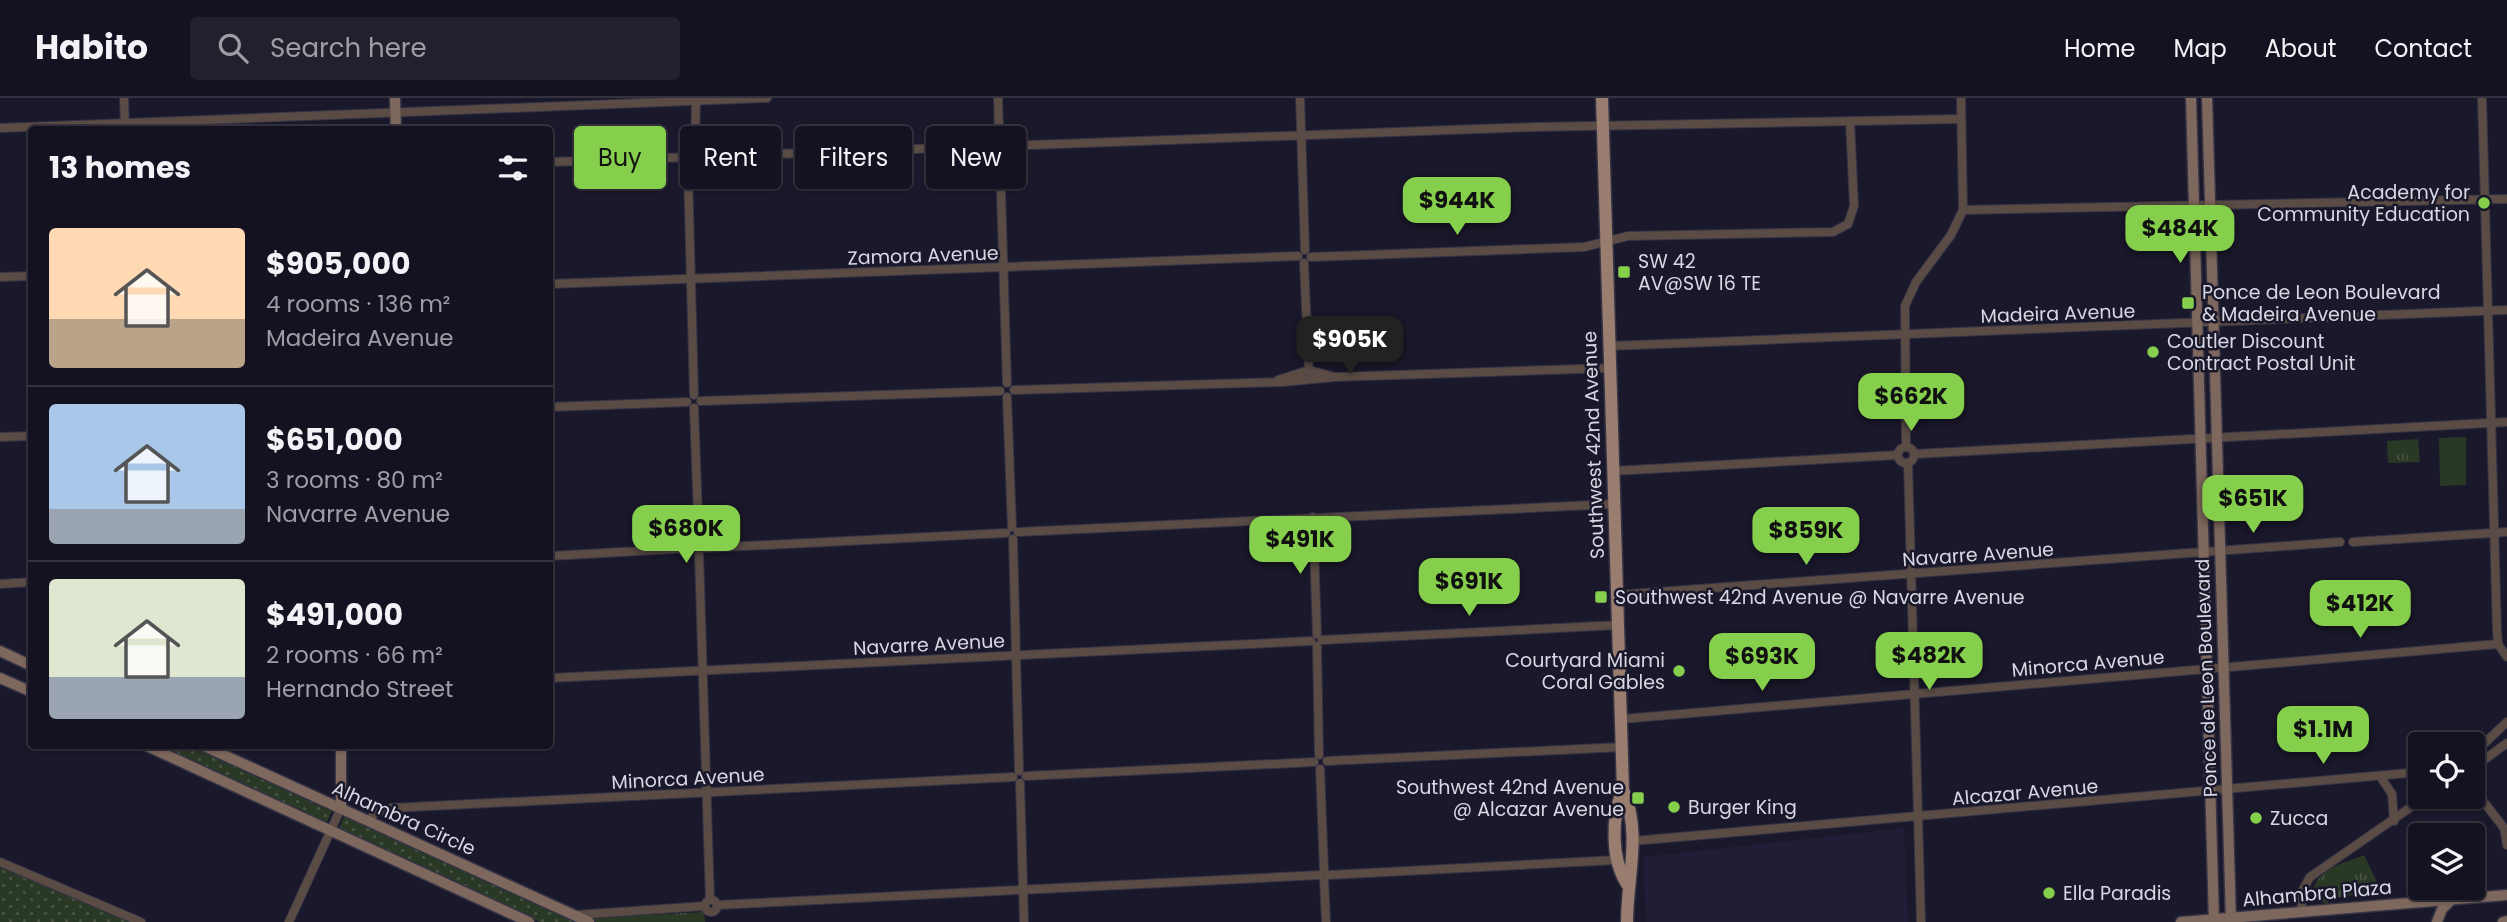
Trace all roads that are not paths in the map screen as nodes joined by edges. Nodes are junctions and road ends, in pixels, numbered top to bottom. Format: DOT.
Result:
graph roads {
  1 [pos="124,98"];
  2 [pos="395,98"];
  3 [pos="767,98"];
  4 [pos="998,98"];
  5 [pos="1300,98"];
  6 [pos="1602,98"];
  7 [pos="1961,98"];
  8 [pos="2191,98"];
  9 [pos="2207,98"];
  10 [pos="2482,98"];
  11 [pos="696,99"];
  12 [pos="396,111"];
  13 [pos="1961,119"];
  14 [pos="1850,121"];
  15 [pos="1603,125"];
  16 [pos="125,126"];
  17 [pos="396,126"];
  18 [pos="696,126"];
  19 [pos="999,126"];
  20 [pos="0,128"];
  21 [pos="28,128"];
  22 [pos="1301,135"];
  23 [pos="1026,145"];
  24 [pos="926,149"];
  25 [pos="781,154"];
  26 [pos="680,157"];
  27 [pos="553,162"];
  28 [pos="688,189"];
  29 [pos="1001,189"];
  30 [pos="2507,199"];
  31 [pos="2486,200"];
  32 [pos="2194,206"];
  33 [pos="2210,206"];
  34 [pos="1963,210"];
  35 [pos="1606,241"];
  36 [pos="1304,257"];
  37 [pos="1004,268"];
  38 [pos="28,276"];
  39 [pos="0,277"];
  40 [pos="690,279"];
  41 [pos="553,285"];
  42 [pos="2507,310"];
  43 [pos="2490,311"];
  44 [pos="2213,322"];
  45 [pos="2197,323"];
  46 [pos="1904,334"];
  47 [pos="1610,346"];
  48 [pos="1611,368"];
  49 [pos="1309,374"];
  50 [pos="1007,390"];
  51 [pos="694,401"];
  52 [pos="553,407"];
  53 [pos="2492,422"];
  54 [pos="2507,422"];
  55 [pos="28,436"];
  56 [pos="0,437"];
  57 [pos="2216,437"];
  58 [pos="2200,438"];
  59 [pos="1906,446"];
  60 [pos="1915,454"];
  61 [pos="1898,455"];
  62 [pos="1908,463"];
  63 [pos="1614,471"];
  64 [pos="1614,504"];
  65 [pos="1313,517"];
  66 [pos="2495,532"];
  67 [pos="2507,532"];
  68 [pos="1012,533"];
  69 [pos="2340,542"];
  70 [pos="2353,542"];
  71 [pos="699,548"];
  72 [pos="2220,552"];
  73 [pos="2204,553"];
  74 [pos="553,555"];
  75 [pos="1911,574"];
  76 [pos="28,582"];
  77 [pos="0,583"];
  78 [pos="1617,595"];
  79 [pos="1618,625"];
  80 [pos="1317,640"];
  81 [pos="2498,644"];
  82 [pos="0,651"];
  83 [pos="1016,655"];
  84 [pos="2507,657"];
  85 [pos="28,664"];
  86 [pos="2223,667"];
  87 [pos="2207,669"];
  88 [pos="703,670"];
  89 [pos="0,678"];
  90 [pos="553,678"];
  91 [pos="28,690"];
  92 [pos="1915,695"];
  93 [pos="1622,719"];
  94 [pos="2507,722"];
  95 [pos="2485,743"];
  96 [pos="2507,743"];
  97 [pos="1622,747"];
  98 [pos="154,749"];
  99 [pos="211,749"];
  100 [pos="341,749"];
  101 [pos="2485,759"];
  102 [pos="1318,762"];
  103 [pos="2408,773"];
  104 [pos="2380,776"];
  105 [pos="1020,777"];
  106 [pos="1623,790"];
  107 [pos="2228,790"];
  108 [pos="2211,791"];
  109 [pos="707,793"];
  110 [pos="2485,803"];
  111 [pos="1615,807"];
  112 [pos="341,808"];
  113 [pos="2410,809"];
  114 [pos="1918,817"];
  115 [pos="368,821"];
  116 [pos="2394,821"];
  117 [pos="332,831"];
  118 [pos="1633,841"];
  119 [pos="2507,845"];
  120 [pos="1617,860"];
  121 [pos="0,862"];
  122 [pos="1324,875"];
  123 [pos="1627,884"];
  124 [pos="1023,890"];
  125 [pos="2507,895"];
  126 [pos="2485,897"];
  127 [pos="2451,900"];
  128 [pos="711,909"];
  129 [pos="2302,911"];
  130 [pos="575,915"];
  131 [pos="2214,920"];
  132 [pos="2231,920"];
  133 [pos="141,922"];
  134 [pos="289,922"];
  135 [pos="529,922"];
  136 [pos="589,922"];
  137 [pos="1024,922"];
  138 [pos="1326,922"];
  139 [pos="1627,922"];
  140 [pos="1921,922"];
  141 [pos="2181,922"];
  142 [pos="2437,922"];
  1 -- 16 [label="street"];
  2 -- 12 [label="street"];
  3 -- 11 [label="street"];
  4 -- 19 [label="street"];
  5 -- 22 [label="street"];
  6 -- 15 [label="main road, Southwest 42nd Avenue"];
  7 -- 13 [label="street"];
  8 -- 32 [label="street, Ponce de Leon Boulevard"];
  9 -- 33 [label="street, Ponce de Leon Boulevard"];
  10 -- 31 [label="street"];
  11 -- 12 [label="street"];
  11 -- 18 [label="street"];
  12 -- 16 [label="street"];
  12 -- 17 [label="street"];
  13 -- 14 [label="street"];
  13 -- 34 [label="street"];
  14 -- 15 [label="street"];
  14 -- 35 [label="street, Zamora Avenue"];
  15 -- 22 [label="street"];
  15 -- 35 [label="main road, Southwest 42nd Avenue"];
  20 -- 21 [label="street"];
  22 -- 23 [label="street"];
  22 -- 36 [label="street"];
  24 -- 25 [label="street"];
  26 -- 27 [label="street"];
  28 -- 40 [label="street"];
  29 -- 37 [label="street"];
  30 -- 31 [label="street"];
  31 -- 33 [label="street"];
  31 -- 43 [label="street"];
  32 -- 33 [label="street"];
  32 -- 34 [label="street"];
  32 -- 45 [label="street, Ponce de Leon Boulevard"];
  33 -- 44 [label="street, Ponce de Leon Boulevard"];
  34 -- 46 [label="street"];
  35 -- 36 [label="street, Zamora Avenue"];
  35 -- 47 [label="main road, Southwest 42nd Avenue"];
  36 -- 37 [label="street, Zamora Avenue"];
  36 -- 49 [label="street"];
  37 -- 40 [label="street, Zamora Avenue"];
  37 -- 50 [label="street"];
  38 -- 39 [label="street"];
  40 -- 41 [label="street, Zamora Avenue"];
  40 -- 51 [label="street"];
  42 -- 43 [label="street, Madeira Avenue"];
  43 -- 44 [label="street, Madeira Avenue"];
  43 -- 53 [label="street"];
  44 -- 45 [label="street, Madeira Avenue"];
  44 -- 57 [label="street, Ponce de Leon Boulevard"];
  45 -- 46 [label="street, Madeira Avenue"];
  45 -- 58 [label="street, Ponce de Leon Boulevard"];
  46 -- 47 [label="street, Madeira Avenue"];
  46 -- 59 [label="street"];
  47 -- 48 [label="main road, Southwest 42nd Avenue"];
  48 -- 49 [label="street"];
  48 -- 63 [label="main road, Southwest 42nd Avenue"];
  49 -- 50 [label="street"];
  50 -- 51 [label="street"];
  50 -- 68 [label="street"];
  51 -- 52 [label="street"];
  51 -- 71 [label="street"];
  53 -- 54 [label="street"];
  53 -- 57 [label="street"];
  53 -- 66 [label="street"];
  55 -- 56 [label="street"];
  57 -- 58 [label="street"];
  57 -- 72 [label="street, Ponce de Leon Boulevard"];
  58 -- 60 [label="street"];
  58 -- 73 [label="street, Ponce de Leon Boulevard"];
  59 -- 60 [label="street"];
  59 -- 61 [label="street"];
  60 -- 62 [label="street"];
  61 -- 62 [label="street"];
  61 -- 63 [label="street"];
  62 -- 75 [label="street"];
  63 -- 64 [label="main road, Southwest 42nd Avenue"];
  64 -- 65 [label="street"];
  64 -- 78 [label="main road, Southwest 42nd Avenue"];
  65 -- 68 [label="street"];
  65 -- 80 [label="street"];
  66 -- 67 [label="street"];
  66 -- 70 [label="street"];
  66 -- 81 [label="street"];
  68 -- 71 [label="street"];
  68 -- 83 [label="street"];
  69 -- 72 [label="street, Navarre Avenue"];
  71 -- 74 [label="street"];
  71 -- 88 [label="street"];
  72 -- 73 [label="street, Navarre Avenue"];
  72 -- 86 [label="street, Ponce de Leon Boulevard"];
  73 -- 75 [label="street, Navarre Avenue"];
  73 -- 87 [label="street, Ponce de Leon Boulevard"];
  75 -- 78 [label="street, Navarre Avenue"];
  75 -- 92 [label="street"];
  76 -- 77 [label="street"];
  78 -- 79 [label="main road, Southwest 42nd Avenue"];
  79 -- 80 [label="street, Navarre Avenue"];
  79 -- 93 [label="main road, Southwest 42nd Avenue"];
  80 -- 83 [label="street, Navarre Avenue"];
  80 -- 102 [label="street"];
  81 -- 84 [label="street"];
  81 -- 86 [label="street, Minorca Avenue"];
  82 -- 85 [label="street"];
  83 -- 88 [label="street, Navarre Avenue"];
  83 -- 105 [label="street"];
  86 -- 87 [label="street, Minorca Avenue"];
  86 -- 107 [label="street, Ponce de Leon Boulevard"];
  87 -- 92 [label="street, Minorca Avenue"];
  87 -- 108 [label="street, Ponce de Leon Boulevard"];
  88 -- 90 [label="street, Navarre Avenue"];
  88 -- 109 [label="street"];
  89 -- 91 [label="street"];
  92 -- 93 [label="street, Minorca Avenue"];
  92 -- 114 [label="street"];
  93 -- 97 [label="main road, Southwest 42nd Avenue"];
  94 -- 95 [label="street"];
  96 -- 101 [label="street"];
  97 -- 102 [label="street"];
  97 -- 106 [label="main road, Southwest 42nd Avenue"];
  98 -- 117 [label="street"];
  99 -- 112 [label="street, Alhambra Circle"];
  100 -- 112 [label="street"];
  102 -- 105 [label="street, Minorca Avenue"];
  102 -- 122 [label="street"];
  103 -- 104 [label="street, Alcazar Avenue"];
  104 -- 107 [label="street, Alcazar Avenue"];
  104 -- 116 [label="street"];
  105 -- 109 [label="street, Minorca Avenue"];
  105 -- 124 [label="street"];
  106 -- 111 [label="main road, Southwest 42nd Avenue"];
  106 -- 118 [label="main road, Southwest 42nd Avenue"];
  107 -- 108 [label="street, Alcazar Avenue"];
  107 -- 132 [label="street, Ponce de Leon Boulevard"];
  108 -- 114 [label="street, Alcazar Avenue"];
  108 -- 131 [label="street, Ponce de Leon Boulevard"];
  109 -- 115 [label="street, Minorca Avenue"];
  109 -- 128 [label="street"];
  110 -- 119 [label="street"];
  111 -- 118 [label="main road"];
  111 -- 120 [label="main road, Southwest 42nd Avenue"];
  112 -- 115 [label="street, Alhambra Circle"];
  112 -- 117 [label="street"];
  113 -- 116 [label="street"];
  114 -- 118 [label="street, Alcazar Avenue"];
  114 -- 140 [label="street"];
  115 -- 130 [label="street, Alhambra Circle"];
  116 -- 129 [label="street"];
  117 -- 134 [label="street"];
  117 -- 135 [label="street"];
  118 -- 123 [label="main road, Southwest 42nd Avenue"];
  120 -- 122 [label="street"];
  120 -- 123 [label="main road, Southwest 42nd Avenue"];
  121 -- 133 [label="street"];
  122 -- 124 [label="street"];
  122 -- 138 [label="street"];
  123 -- 139 [label="main road, Southwest 42nd Avenue"];
  124 -- 128 [label="street"];
  124 -- 137 [label="street"];
  125 -- 126 [label="street, Alhambra Plaza"];
  127 -- 129 [label="street, Alhambra Plaza"];
  127 -- 142 [label="street"];
  128 -- 130 [label="street"];
  129 -- 132 [label="street, Alhambra Plaza"];
  130 -- 136 [label="street, Alhambra Circle"];
  131 -- 132 [label="street, Alhambra Plaza"];
  131 -- 141 [label="street"];
}
